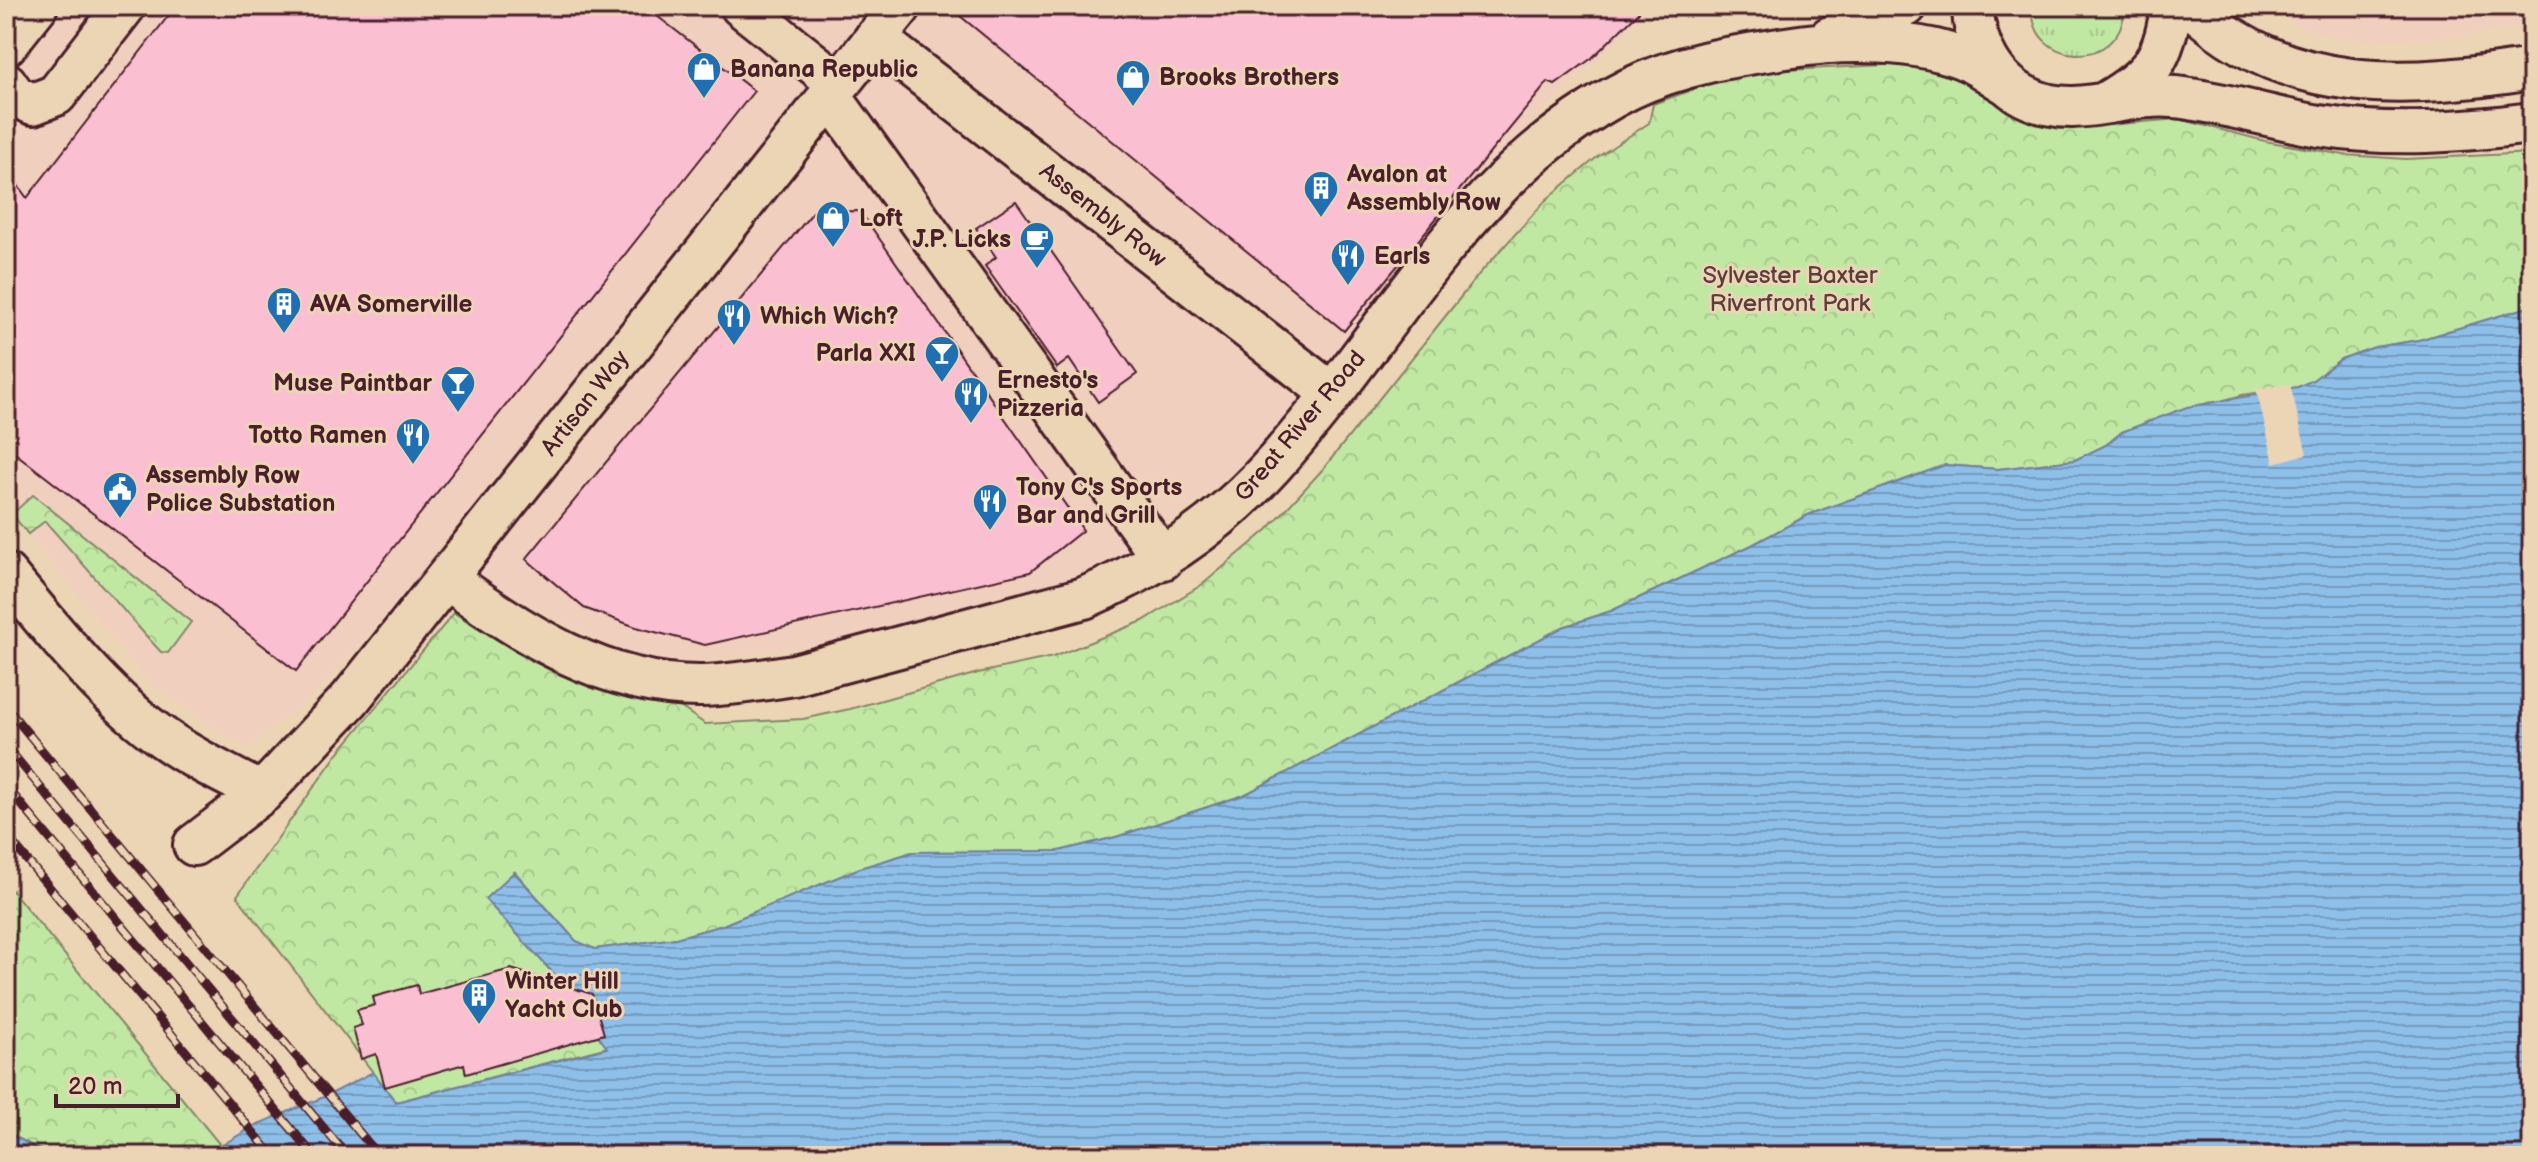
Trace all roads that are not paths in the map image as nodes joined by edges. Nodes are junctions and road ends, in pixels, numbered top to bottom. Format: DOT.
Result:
graph roads {
  1 [pos="37,6"];
  2 [pos="125,6"];
  3 [pos="741,6"];
  4 [pos="901,6"];
  5 [pos="1906,6"];
  6 [pos="1973,6"];
  7 [pos="2171,6"];
  8 [pos="2191,6"];
  9 [pos="875,38"];
  10 [pos="1816,43"];
  11 [pos="6,45"];
  12 [pos="2532,69"];
  13 [pos="6,83"];
  14 [pos="2007,84"];
  15 [pos="834,89"];
  16 [pos="2108,101"];
  17 [pos="2532,123"];
  18 [pos="1331,393"];
  19 [pos="1163,559"];
  20 [pos="6,574"];
  21 [pos="446,578"];
  22 [pos="262,793"];
  23 [pos="194,845"];
  1 -- 11 [label="street"];
  2 -- 13 [label="street"];
  3 -- 15 [label="street"];
  4 -- 9 [label="street, Artisan Way"];
  5 -- 10 [label="street, Great River Road"];
  6 -- 14 [label="street"];
  7 -- 16 [label="street"];
  8 -- 12 [label="street"];
  9 -- 15 [label="street, Artisan Way"];
  9 -- 18 [label="street, Assembly Row"];
  10 -- 14 [label="street, Great River Road"];
  10 -- 18 [label="street, Great River Road"];
  14 -- 16 [label="street, Great River Road"];
  15 -- 19 [label="street"];
  15 -- 21 [label="street, Artisan Way"];
  16 -- 17 [label="street, Great River Road"];
  18 -- 19 [label="street, Great River Road"];
  19 -- 21 [label="street, Great River Road"];
  20 -- 22 [label="street"];
  21 -- 22 [label="street, Artisan Way"];
  22 -- 23 [label="street, Artisan Way"];
}
